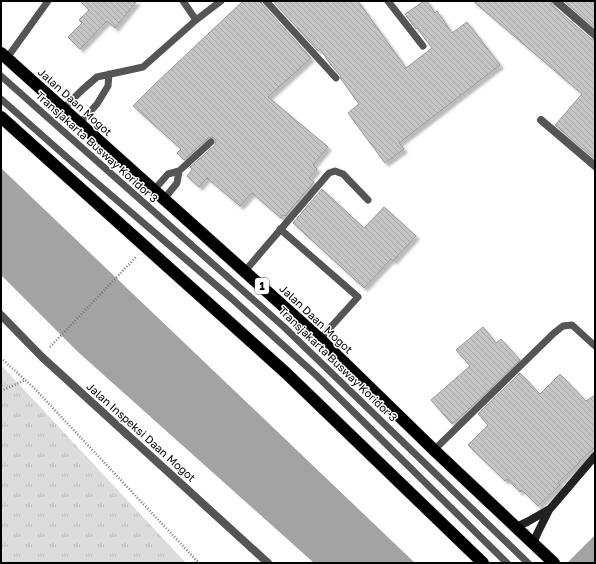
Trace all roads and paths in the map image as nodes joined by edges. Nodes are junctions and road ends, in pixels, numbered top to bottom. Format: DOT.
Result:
graph roads {
  1 [pos="48,1"];
  2 [pos="183,1"];
  3 [pos="220,1"];
  4 [pos="266,1"];
  5 [pos="388,1"];
  6 [pos="556,1"];
  7 [pos="196,20"];
  8 [pos="595,36"];
  9 [pos="423,46"];
  10 [pos="4,56"];
  11 [pos="109,74"];
  12 [pos="1,76"];
  13 [pos="336,78"];
  14 [pos="1,99"];
  15 [pos="63,109"];
  16 [pos="1,117"];
  17 [pos="541,120"];
  18 [pos="79,124"];
  19 [pos="211,142"];
  20 [pos="595,166"];
  21 [pos="180,171"];
  22 [pos="154,190"];
  23 [pos="164,200"];
  24 [pos="368,200"];
  25 [pos="280,229"];
  26 [pos="128,264"];
  27 [pos="245,271"];
  28 [pos="1,315"];
  29 [pos="320,340"];
  30 [pos="51,346"];
  31 [pos="595,346"];
  32 [pos="1,358"];
  33 [pos="25,380"];
  34 [pos="1,391"];
  35 [pos="434,450"];
  36 [pos="595,456"];
  37 [pos="549,510"];
  38 [pos="516,527"];
  39 [pos="535,545"];
  40 [pos="199,563"];
  41 [pos="268,563"];
  42 [pos="483,563"];
  43 [pos="507,563"];
  44 [pos="528,563"];
  45 [pos="554,563"];
  1 -- 10 [label="lane"];
  2 -- 7 [label="lane"];
  3 -- 7 [label="lane"];
  4 -- 13 [label="lane"];
  5 -- 9 [label="lane"];
  6 -- 8 [label="street"];
  7 -- 11 [label="lane"];
  10 -- 15 [label="highway, Jalan Daan Mogot / 1"];
  11 -- 15 [label="lane"];
  11 -- 18 [label="lane"];
  12 -- 44 [label="lane, Transjakarta Busway Koridor 3"];
  14 -- 43 [label="lane"];
  15 -- 18 [label="highway, Jalan Daan Mogot / 1"];
  16 -- 42 [label="highway"];
  17 -- 20 [label="street"];
  18 -- 22 [label="highway, Jalan Daan Mogot / 1"];
  19 -- 21 [label="lane"];
  21 -- 22 [label="lane"];
  21 -- 23 [label="lane"];
  22 -- 23 [label="highway, Jalan Daan Mogot / 1"];
  23 -- 27 [label="highway, Jalan Daan Mogot / 1"];
  24 -- 25 [label="lane"];
  25 -- 27 [label="lane"];
  25 -- 29 [label="lane"];
  26 -- 30 [label="path"];
  27 -- 29 [label="highway, Jalan Daan Mogot / 1"];
  28 -- 41 [label="street, Jalan Inspeksi Daan Mogot"];
  29 -- 35 [label="highway, Jalan Daan Mogot / 1"];
  31 -- 35 [label="lane"];
  32 -- 33 [label="path"];
  33 -- 34 [label="path"];
  33 -- 40 [label="path"];
  35 -- 38 [label="highway, Jalan Daan Mogot / 1"];
  36 -- 37 [label="main road"];
  37 -- 38 [label="main road"];
  37 -- 39 [label="main road"];
  38 -- 39 [label="highway, Jalan Daan Mogot / 1"];
  39 -- 45 [label="highway, Jalan Daan Mogot / 1"];
}
